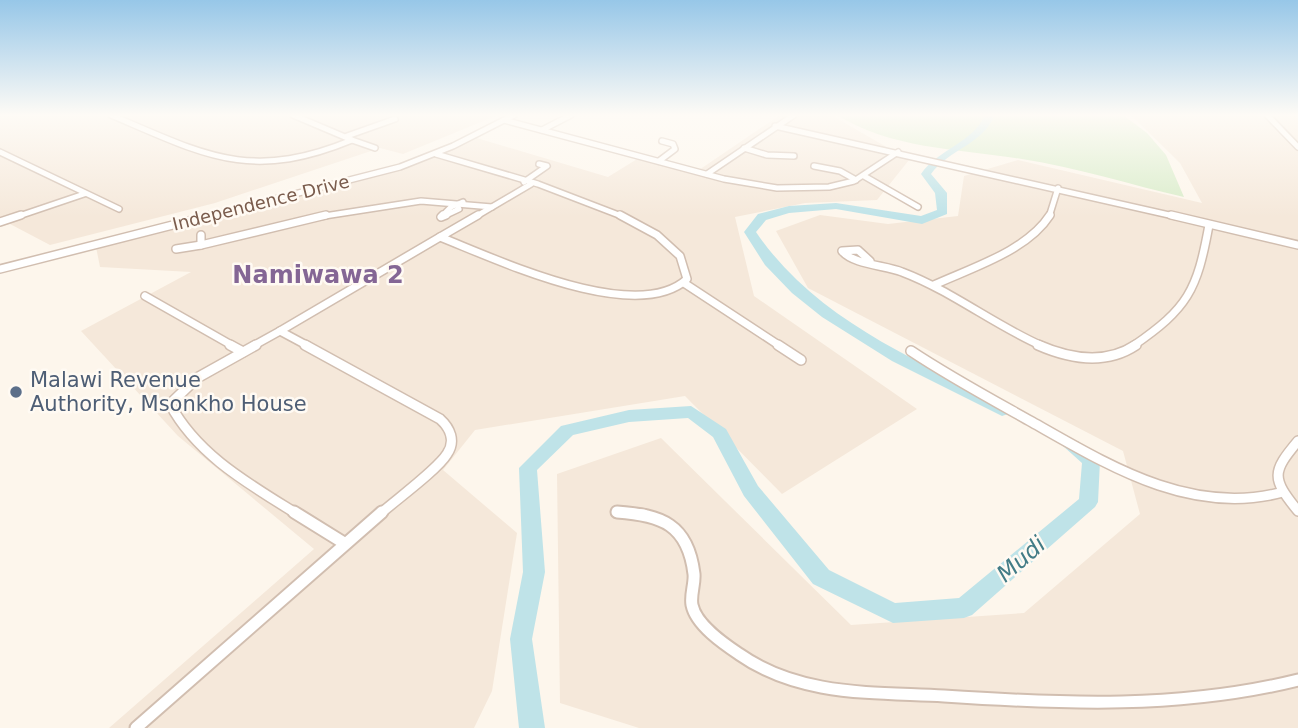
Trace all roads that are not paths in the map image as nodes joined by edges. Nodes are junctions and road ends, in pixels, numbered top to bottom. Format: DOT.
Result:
graph roads {
  1 [pos="201,149"];
  2 [pos="331,149"];
  3 [pos="446,149"];
  4 [pos="613,149"];
  5 [pos="675,149"];
  6 [pos="743,149"];
  7 [pos="747,149"];
  8 [pos="884,149"];
  9 [pos="0,152"];
  10 [pos="898,152"];
  11 [pos="436,154"];
  12 [pos="794,156"];
  13 [pos="659,161"];
  14 [pos="539,164"];
  15 [pos="814,166"];
  16 [pos="707,174"];
  17 [pos="864,176"];
  18 [pos="856,180"];
  19 [pos="527,183"];
  20 [pos="1058,188"];
  21 [pos="84,194"];
  22 [pos="466,201"];
  23 [pos="457,205"];
  24 [pos="492,207"];
  25 [pos="918,208"];
  26 [pos="119,209"];
  27 [pos="0,222"];
  28 [pos="1209,225"];
  29 [pos="201,235"];
  30 [pos="440,237"];
  31 [pos="201,245"];
  32 [pos="1298,245"];
  33 [pos="176,249"];
  34 [pos="870,261"];
  35 [pos="0,269"];
  36 [pos="684,283"];
  37 [pos="934,285"];
  38 [pos="145,296"];
  39 [pos="280,331"];
  40 [pos="911,351"];
  41 [pos="243,352"];
  42 [pos="801,360"];
  43 [pos="1298,442"];
  44 [pos="1283,492"];
  45 [pos="1298,511"];
  46 [pos="617,512"];
  47 [pos="344,543"];
  48 [pos="1298,680"];
  49 [pos="136,728"];
  1 -- 2 [label="street"];
  3 -- 11 [label="street, Independence Drive"];
  4 -- 13 [label="street"];
  5 -- 13 [label="street"];
  6 -- 16 [label="street"];
  7 -- 12 [label="street"];
  8 -- 10 [label="street"];
  9 -- 21 [label="street"];
  10 -- 17 [label="street"];
  10 -- 20 [label="street"];
  11 -- 19 [label="street"];
  11 -- 35 [label="street, Independence Drive"];
  13 -- 16 [label="street"];
  14 -- 19 [label="street"];
  15 -- 18 [label="street"];
  16 -- 18 [label="street"];
  17 -- 18 [label="street"];
  17 -- 25 [label="street"];
  19 -- 24 [label="street"];
  19 -- 36 [label="street"];
  20 -- 28 [label="street"];
  20 -- 37 [label="street"];
  21 -- 26 [label="street"];
  21 -- 27 [label="street"];
  22 -- 23 [label="street"];
  22 -- 24 [label="street"];
  22 -- 31 [label="street"];
  24 -- 30 [label="street"];
  28 -- 32 [label="street"];
  28 -- 37 [label="street"];
  29 -- 31 [label="street"];
  30 -- 36 [label="street"];
  30 -- 39 [label="street"];
  31 -- 33 [label="street"];
  34 -- 37 [label="street"];
  36 -- 42 [label="street"];
  38 -- 41 [label="street"];
  39 -- 41 [label="street"];
  39 -- 47 [label="street"];
  40 -- 44 [label="street"];
  41 -- 47 [label="street"];
  43 -- 44 [label="street"];
  44 -- 45 [label="street"];
  46 -- 48 [label="street"];
  47 -- 49 [label="street"];
}
